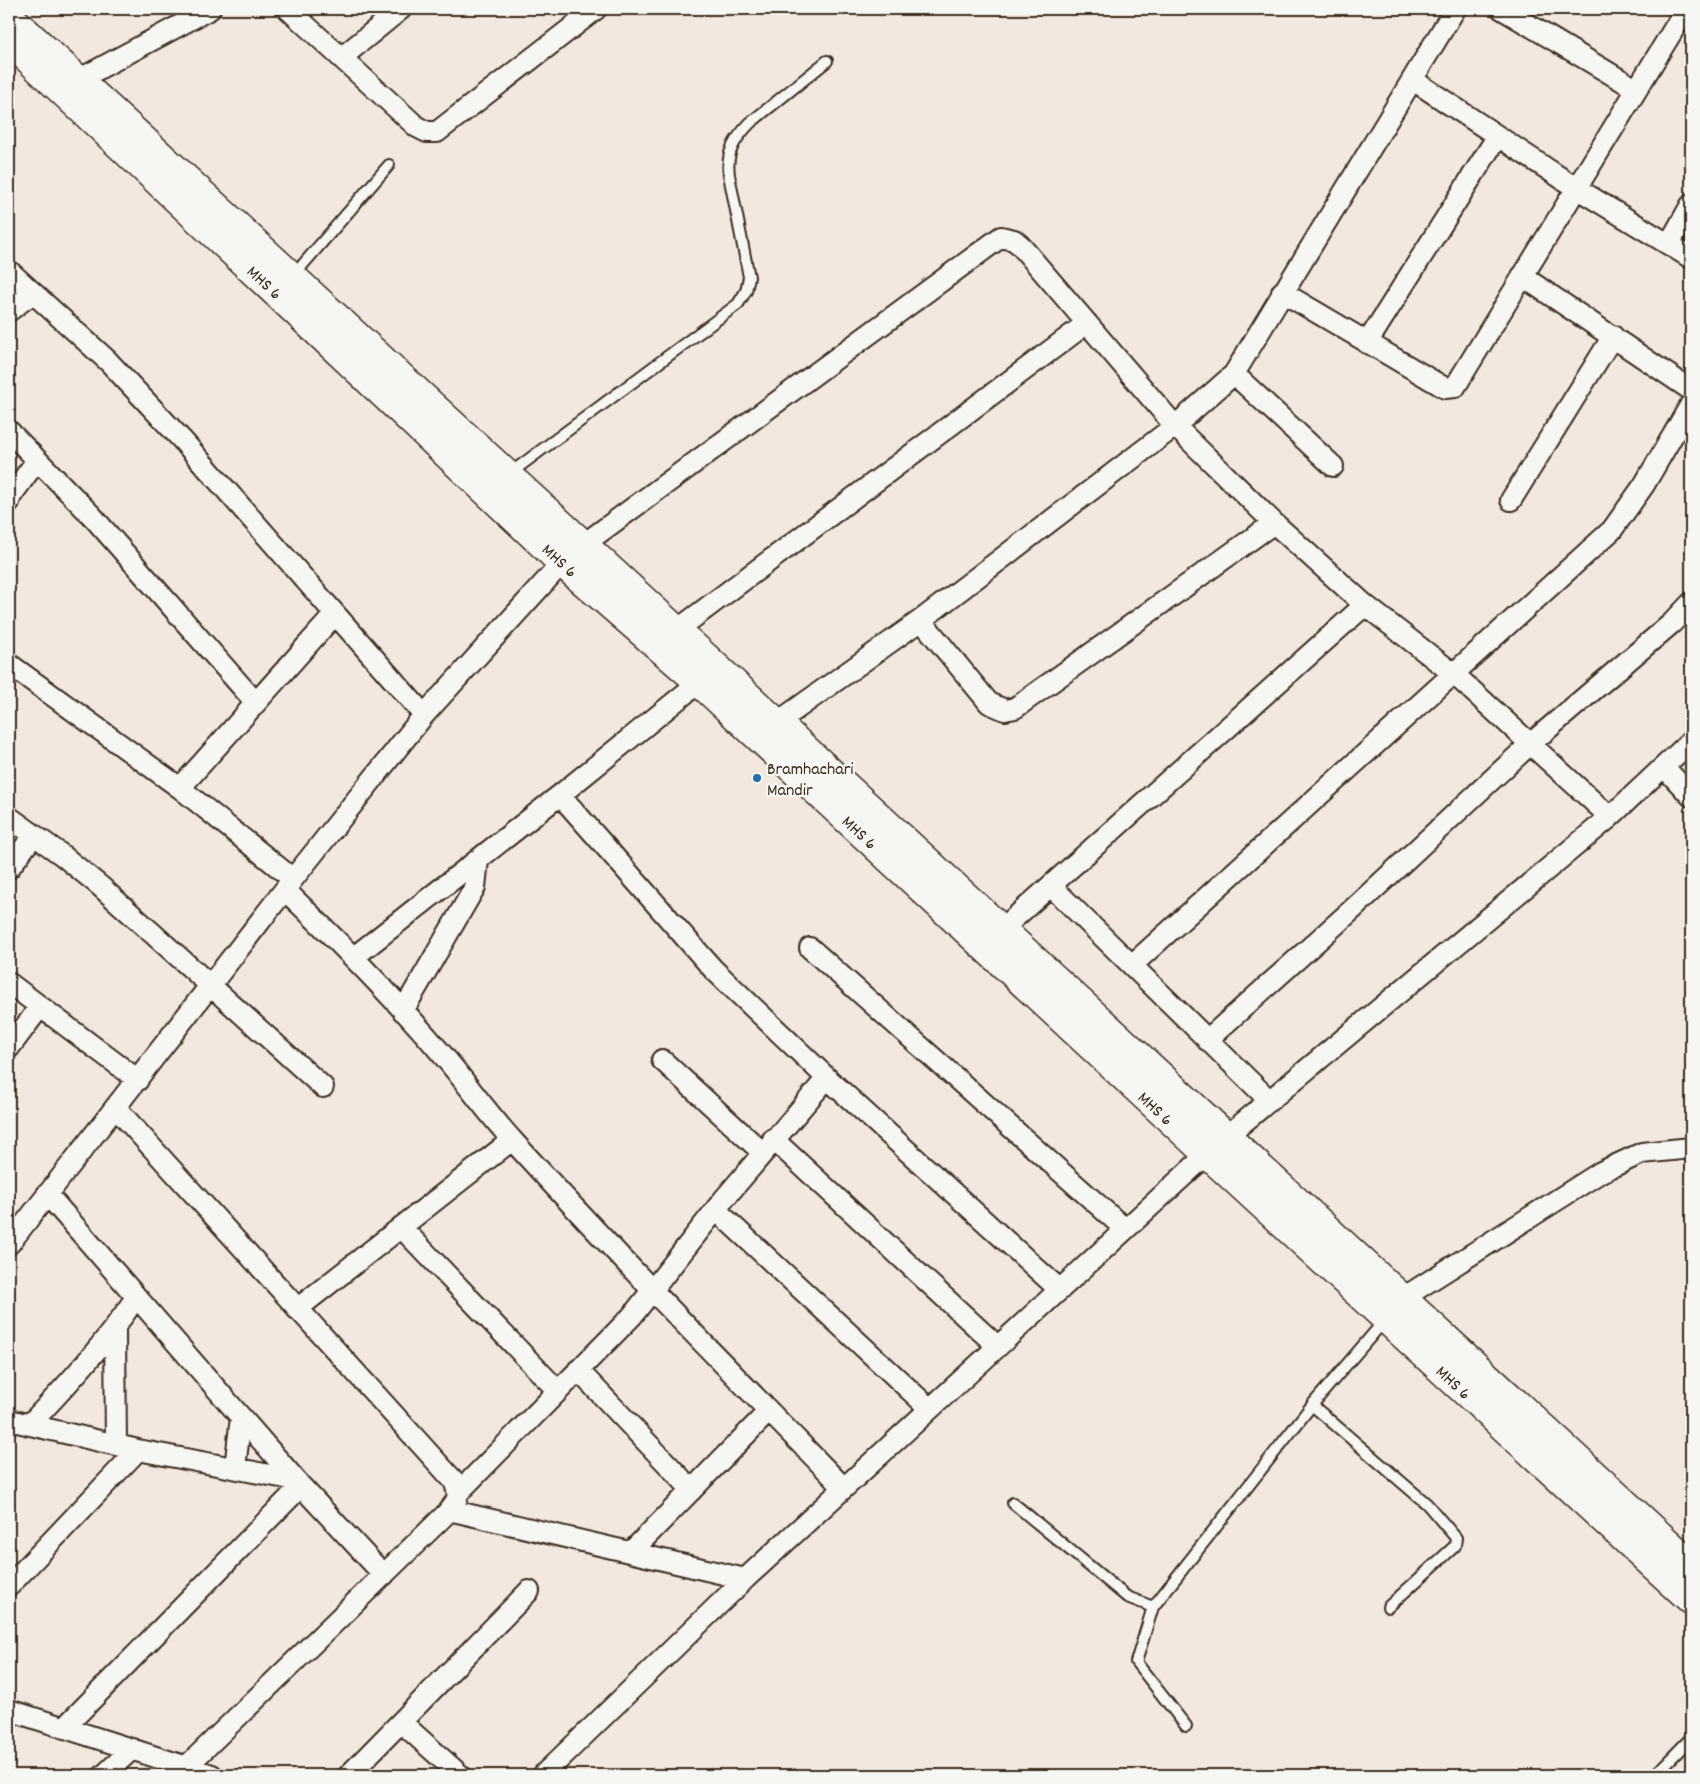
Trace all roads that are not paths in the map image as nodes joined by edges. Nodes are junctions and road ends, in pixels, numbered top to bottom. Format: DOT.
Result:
graph roads {
  1 [pos="210,9"];
  2 [pos="288,9"];
  3 [pos="401,9"];
  4 [pos="596,9"];
  5 [pos="1455,9"];
  6 [pos="1502,9"];
  7 [pos="1686,9"];
  8 [pos="9,16"];
  9 [pos="9,41"];
  10 [pos="341,58"];
  11 [pos="827,61"];
  12 [pos="78,80"];
  13 [pos="1413,80"];
  14 [pos="1636,89"];
  15 [pos="1497,137"];
  16 [pos="389,165"];
  17 [pos="1576,188"];
  18 [pos="1691,206"];
  19 [pos="1669,244"];
  20 [pos="1691,258"];
  21 [pos="9,271"];
  22 [pos="293,276"];
  23 [pos="1522,276"];
  24 [pos="1282,292"];
  25 [pos="33,294"];
  26 [pos="9,311"];
  27 [pos="1087,323"];
  28 [pos="1613,336"];
  29 [pos="1367,343"];
  30 [pos="1234,374"];
  31 [pos="1691,390"];
  32 [pos="1691,404"];
  33 [pos="1175,426"];
  34 [pos="9,431"];
  35 [pos="37,460"];
  36 [pos="1333,466"];
  37 [pos="508,474"];
  38 [pos="1511,500"];
  39 [pos="9,502"];
  40 [pos="1274,523"];
  41 [pos="584,544"];
  42 [pos="562,563"];
  43 [pos="1691,604"];
  44 [pos="1364,605"];
  45 [pos="335,614"];
  46 [pos="921,620"];
  47 [pos="677,630"];
  48 [pos="9,664"];
  49 [pos="1454,674"];
  50 [pos="708,675"];
  51 [pos="256,703"];
  52 [pos="424,715"];
  53 [pos="778,722"];
  54 [pos="1691,741"];
  55 [pos="1529,745"];
  56 [pos="1664,767"];
  57 [pos="180,788"];
  58 [pos="560,796"];
  59 [pos="1691,796"];
  60 [pos="9,817"];
  61 [pos="1610,817"];
  62 [pos="34,835"];
  63 [pos="478,860"];
  64 [pos="9,868"];
  65 [pos="289,884"];
  66 [pos="1051,886"];
  67 [pos="1002,929"];
  68 [pos="810,948"];
  69 [pos="354,957"];
  70 [pos="1132,966"];
  71 [pos="9,983"];
  72 [pos="211,985"];
  73 [pos="40,1007"];
  74 [pos="403,1011"];
  75 [pos="1207,1040"];
  76 [pos="9,1048"];
  77 [pos="662,1060"];
  78 [pos="827,1078"];
  79 [pos="138,1080"];
  80 [pos="324,1087"];
  81 [pos="1269,1100"];
  82 [pos="116,1108"];
  83 [pos="1227,1136"];
  84 [pos="512,1140"];
  85 [pos="768,1146"];
  86 [pos="1691,1148"];
  87 [pos="1206,1154"];
  88 [pos="47,1194"];
  89 [pos="716,1210"];
  90 [pos="401,1228"];
  91 [pos="1125,1229"];
  92 [pos="9,1244"];
  93 [pos="651,1290"];
  94 [pos="1060,1290"];
  95 [pos="136,1297"];
  96 [pos="297,1308"];
  97 [pos="1394,1308"];
  98 [pos="115,1329"];
  99 [pos="997,1346"];
  100 [pos="578,1370"];
  101 [pos="558,1391"];
  102 [pos="1312,1405"];
  103 [pos="930,1409"];
  104 [pos="769,1411"];
  105 [pos="241,1417"];
  106 [pos="9,1420"];
  107 [pos="29,1425"];
  108 [pos="116,1445"];
  109 [pos="138,1450"];
  110 [pos="235,1468"];
  111 [pos="299,1483"];
  112 [pos="844,1488"];
  113 [pos="692,1490"];
  114 [pos="454,1502"];
  115 [pos="1013,1503"];
  116 [pos="631,1552"];
  117 [pos="1691,1564"];
  118 [pos="384,1575"];
  119 [pos="745,1578"];
  120 [pos="9,1586"];
  121 [pos="529,1592"];
  122 [pos="1691,1600"];
  123 [pos="1153,1607"];
  124 [pos="1388,1607"];
  125 [pos="9,1710"];
  126 [pos="401,1722"];
  127 [pos="1186,1726"];
  128 [pos="64,1728"];
  129 [pos="1691,1738"];
  130 [pos="132,1749"];
  131 [pos="186,1767"];
  132 [pos="104,1775"];
  133 [pos="212,1775"];
  134 [pos="349,1775"];
  135 [pos="460,1775"];
  136 [pos="543,1775"];
  137 [pos="1655,1775"];
  1 -- 12 [label="street"];
  2 -- 10 [label="street"];
  3 -- 10 [label="street"];
  4 -- 10 [label="street"];
  5 -- 13 [label="street"];
  6 -- 14 [label="street"];
  7 -- 14 [label="street"];
  8 -- 12 [label="main road"];
  9 -- 42 [label="main road, MHS 6"];
  11 -- 37 [label="lane"];
  12 -- 22 [label="main road"];
  13 -- 15 [label="street"];
  13 -- 24 [label="street"];
  14 -- 17 [label="street"];
  15 -- 17 [label="street"];
  15 -- 29 [label="street"];
  16 -- 22 [label="lane"];
  17 -- 19 [label="street"];
  17 -- 23 [label="street"];
  18 -- 19 [label="street"];
  19 -- 20 [label="street"];
  21 -- 25 [label="street"];
  22 -- 37 [label="main road"];
  23 -- 28 [label="street"];
  23 -- 29 [label="street"];
  24 -- 29 [label="street"];
  24 -- 30 [label="street"];
  25 -- 26 [label="street"];
  25 -- 45 [label="street"];
  27 -- 33 [label="street"];
  27 -- 41 [label="street"];
  27 -- 47 [label="street"];
  28 -- 31 [label="street"];
  28 -- 38 [label="street"];
  30 -- 33 [label="street"];
  30 -- 36 [label="street"];
  32 -- 49 [label="street"];
  33 -- 40 [label="street"];
  33 -- 46 [label="street"];
  34 -- 35 [label="street"];
  35 -- 39 [label="street"];
  35 -- 51 [label="street"];
  37 -- 41 [label="main road"];
  40 -- 44 [label="street"];
  40 -- 46 [label="street"];
  41 -- 42 [label="street"];
  41 -- 47 [label="main road"];
  42 -- 50 [label="main road, MHS 6"];
  42 -- 52 [label="street"];
  43 -- 55 [label="street"];
  44 -- 49 [label="street"];
  44 -- 66 [label="street"];
  45 -- 51 [label="street"];
  45 -- 52 [label="street"];
  46 -- 53 [label="street"];
  47 -- 50 [label="main road"];
  48 -- 57 [label="street"];
  49 -- 55 [label="street"];
  49 -- 70 [label="street"];
  50 -- 53 [label="main road"];
  50 -- 58 [label="street"];
  50 -- 87 [label="main road, MHS 6"];
  51 -- 57 [label="street"];
  52 -- 65 [label="street"];
  53 -- 67 [label="main road"];
  54 -- 56 [label="street"];
  55 -- 61 [label="street"];
  55 -- 75 [label="street"];
  56 -- 59 [label="street"];
  56 -- 61 [label="street"];
  57 -- 65 [label="street"];
  58 -- 63 [label="street"];
  58 -- 78 [label="street"];
  60 -- 62 [label="street"];
  61 -- 81 [label="street"];
  62 -- 64 [label="street"];
  62 -- 72 [label="street"];
  63 -- 69 [label="street"];
  63 -- 74 [label="street"];
  65 -- 69 [label="street"];
  65 -- 72 [label="street"];
  66 -- 67 [label="street"];
  66 -- 70 [label="street"];
  67 -- 83 [label="main road"];
  68 -- 91 [label="street"];
  69 -- 74 [label="street"];
  70 -- 75 [label="street"];
  71 -- 73 [label="street"];
  72 -- 79 [label="street"];
  72 -- 80 [label="street"];
  73 -- 76 [label="street"];
  73 -- 79 [label="street"];
  74 -- 84 [label="street"];
  75 -- 81 [label="street"];
  77 -- 85 [label="street"];
  78 -- 85 [label="street"];
  78 -- 94 [label="street"];
  79 -- 82 [label="street"];
  81 -- 83 [label="street"];
  82 -- 88 [label="street"];
  82 -- 96 [label="street"];
  83 -- 87 [label="street"];
  83 -- 97 [label="main road"];
  84 -- 90 [label="street"];
  84 -- 93 [label="street"];
  85 -- 89 [label="street"];
  85 -- 99 [label="street"];
  86 -- 97 [label="street"];
  87 -- 91 [label="street"];
  87 -- 97 [label="main road, MHS 6"];
  88 -- 92 [label="street"];
  88 -- 95 [label="street"];
  89 -- 93 [label="street"];
  89 -- 103 [label="street"];
  90 -- 96 [label="street"];
  90 -- 101 [label="street"];
  91 -- 94 [label="street"];
  93 -- 100 [label="street"];
  93 -- 104 [label="street"];
  94 -- 99 [label="street"];
  95 -- 98 [label="street"];
  95 -- 105 [label="street"];
  96 -- 114 [label="street"];
  97 -- 102 [label="lane"];
  97 -- 117 [label="main road"];
  97 -- 122 [label="main road, MHS 6"];
  98 -- 107 [label="street"];
  98 -- 108 [label="street"];
  99 -- 103 [label="street"];
  100 -- 101 [label="street"];
  100 -- 113 [label="street"];
  101 -- 114 [label="street"];
  102 -- 123 [label="lane"];
  102 -- 124 [label="lane"];
  103 -- 112 [label="street"];
  104 -- 112 [label="street"];
  104 -- 113 [label="street"];
  105 -- 110 [label="street"];
  105 -- 111 [label="street"];
  106 -- 107 [label="street"];
  107 -- 108 [label="street"];
  108 -- 109 [label="street"];
  109 -- 110 [label="street"];
  109 -- 120 [label="street"];
  110 -- 111 [label="street"];
  111 -- 118 [label="street"];
  111 -- 128 [label="street"];
  112 -- 119 [label="street"];
  113 -- 116 [label="street"];
  114 -- 116 [label="street"];
  114 -- 118 [label="street"];
  115 -- 123 [label="lane"];
  116 -- 119 [label="street"];
  118 -- 131 [label="street"];
  119 -- 136 [label="street"];
  121 -- 126 [label="street"];
  123 -- 127 [label="lane"];
  125 -- 128 [label="street"];
  126 -- 134 [label="street"];
  126 -- 135 [label="street"];
  128 -- 130 [label="street"];
  129 -- 137 [label="lane"];
  130 -- 131 [label="street"];
  130 -- 132 [label="street"];
  131 -- 133 [label="street"];
}
